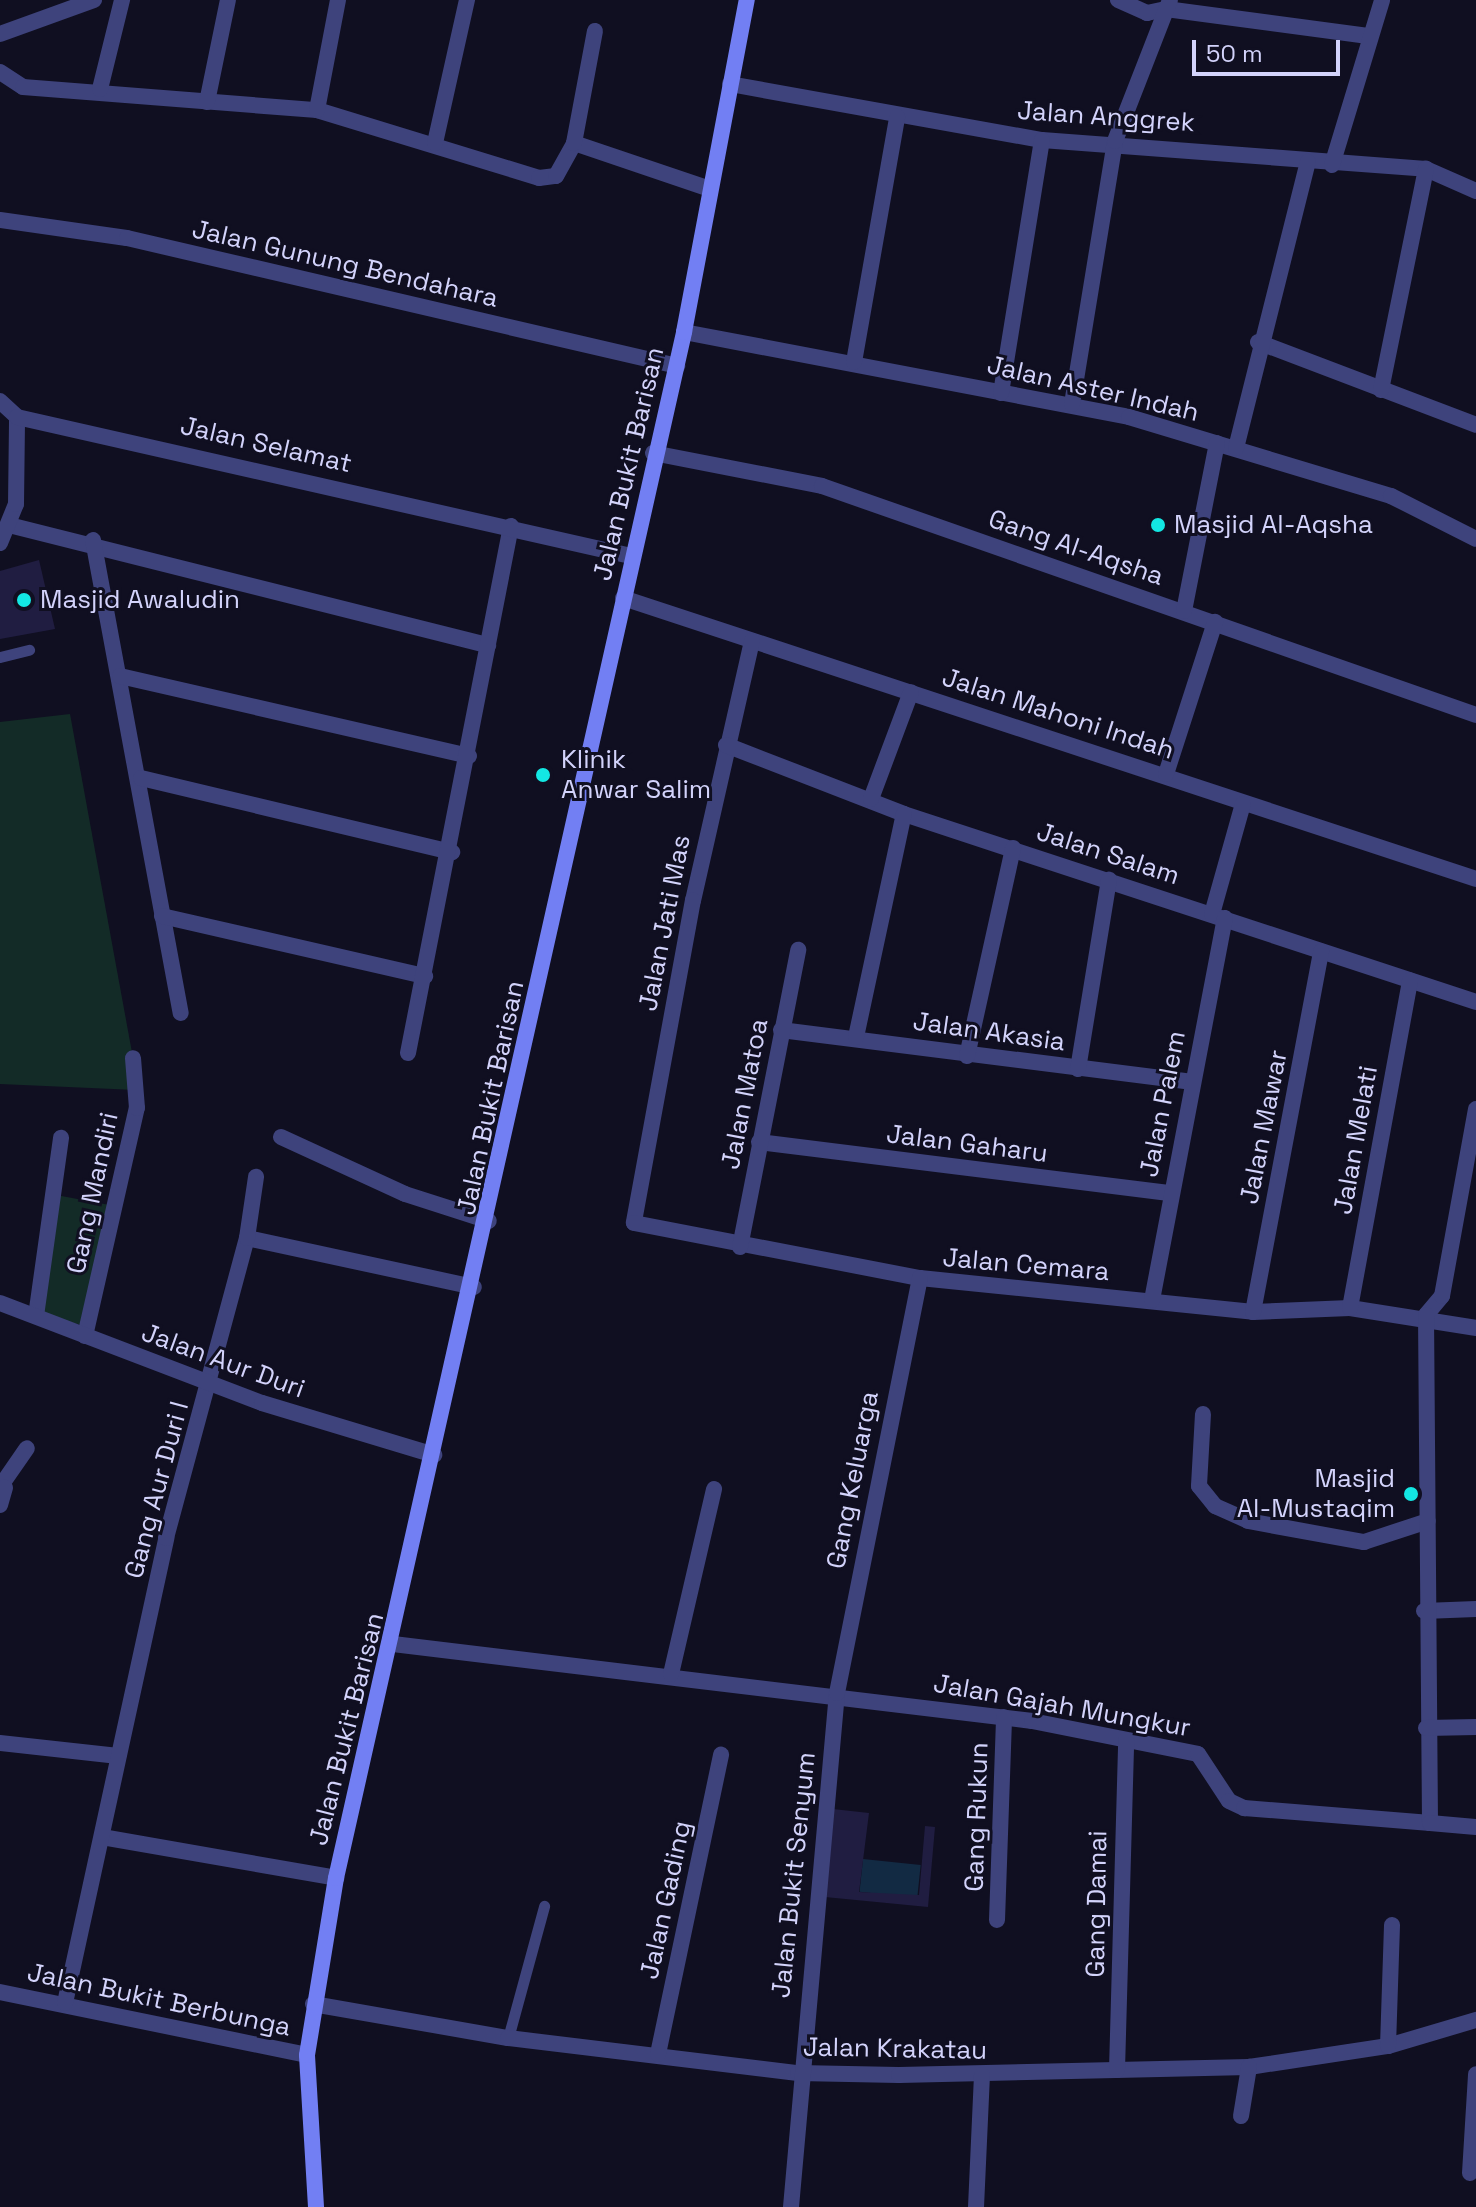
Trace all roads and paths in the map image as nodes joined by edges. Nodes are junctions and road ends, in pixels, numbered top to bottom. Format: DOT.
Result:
graph roads {
  1 [pos="94,0"];
  2 [pos="122,0"];
  3 [pos="228,0"];
  4 [pos="338,0"];
  5 [pos="467,0"];
  6 [pos="747,0"];
  7 [pos="1118,0"];
  8 [pos="1382,0"];
  9 [pos="1168,4"];
  10 [pos="595,31"];
  11 [pos="0,34"];
  12 [pos="1368,36"];
  13 [pos="0,72"];
  14 [pos="730,84"];
  15 [pos="100,89"];
  16 [pos="207,102"];
  17 [pos="317,110"];
  18 [pos="897,117"];
  19 [pos="1042,140"];
  20 [pos="1115,141"];
  21 [pos="435,143"];
  22 [pos="574,143"];
  23 [pos="1308,162"];
  24 [pos="1332,165"];
  25 [pos="1426,169"];
  26 [pos="707,188"];
  27 [pos="1476,191"];
  28 [pos="0,220"];
  29 [pos="684,332"];
  30 [pos="1258,342"];
  31 [pos="854,362"];
  32 [pos="677,366"];
  33 [pos="1381,390"];
  34 [pos="1001,393"];
  35 [pos="0,401"];
  36 [pos="1072,404"];
  37 [pos="17,417"];
  38 [pos="1476,425"];
  39 [pos="1217,443"];
  40 [pos="1236,448"];
  41 [pos="653,453"];
  42 [pos="13,526"];
  43 [pos="511,526"];
  44 [pos="1476,539"];
  45 [pos="93,540"];
  46 [pos="0,543"];
  47 [pos="631,556"];
  48 [pos="623,598"];
  49 [pos="1184,611"];
  50 [pos="1215,622"];
  51 [pos="752,641"];
  52 [pos="488,645"];
  53 [pos="29,650"];
  54 [pos="0,657"];
  55 [pos="120,676"];
  56 [pos="911,692"];
  57 [pos="1476,715"];
  58 [pos="726,745"];
  59 [pos="469,756"];
  60 [pos="1166,774"];
  61 [pos="141,778"];
  62 [pos="871,799"];
  63 [pos="1243,804"];
  64 [pos="904,814"];
  65 [pos="1013,848"];
  66 [pos="452,852"];
  67 [pos="1476,879"];
  68 [pos="1109,880"];
  69 [pos="162,916"];
  70 [pos="1218,916"];
  71 [pos="798,950"];
  72 [pos="1321,951"];
  73 [pos="425,976"];
  74 [pos="1410,980"];
  75 [pos="1476,1002"];
  76 [pos="181,1013"];
  77 [pos="781,1030"];
  78 [pos="856,1037"];
  79 [pos="408,1053"];
  80 [pos="967,1056"];
  81 [pos="133,1058"];
  82 [pos="1078,1069"];
  83 [pos="1191,1082"];
  84 [pos="1476,1109"];
  85 [pos="281,1137"];
  86 [pos="61,1138"];
  87 [pos="759,1142"];
  88 [pos="1472,1151"];
  89 [pos="256,1177"];
  90 [pos="1169,1193"];
  91 [pos="632,1217"];
  92 [pos="489,1221"];
  93 [pos="247,1238"];
  94 [pos="740,1247"];
  95 [pos="920,1278"];
  96 [pos="474,1287"];
  97 [pos="1152,1300"];
  98 [pos="0,1303"];
  99 [pos="1350,1308"];
  100 [pos="1253,1312"];
  101 [pos="1426,1315"];
  102 [pos="36,1316"];
  103 [pos="1476,1328"];
  104 [pos="85,1336"];
  105 [pos="211,1384"];
  106 [pos="1203,1414"];
  107 [pos="27,1448"];
  108 [pos="434,1455"];
  109 [pos="2,1487"];
  110 [pos="714,1489"];
  111 [pos="0,1505"];
  112 [pos="1428,1521"];
  113 [pos="1476,1609"];
  114 [pos="1424,1611"];
  115 [pos="393,1644"];
  116 [pos="671,1674"];
  117 [pos="837,1693"];
  118 [pos="1004,1717"];
  119 [pos="1476,1727"];
  120 [pos="1426,1728"];
  121 [pos="1126,1740"];
  122 [pos="0,1743"];
  123 [pos="721,1755"];
  124 [pos="118,1756"];
  125 [pos="1430,1823"];
  126 [pos="1476,1827"];
  127 [pos="102,1837"];
  128 [pos="336,1878"];
  129 [pos="544,1906"];
  130 [pos="997,1920"];
  131 [pos="1392,1925"];
  132 [pos="0,1992"];
  133 [pos="65,2003"];
  134 [pos="313,2004"];
  135 [pos="1476,2020"];
  136 [pos="508,2038"];
  137 [pos="1388,2046"];
  138 [pos="658,2054"];
  139 [pos="307,2055"];
  140 [pos="1249,2067"];
  141 [pos="1117,2070"];
  142 [pos="798,2073"];
  143 [pos="1476,2074"];
  144 [pos="982,2075"];
  145 [pos="1241,2116"];
  146 [pos="1470,2173"];
  147 [pos="316,2207"];
  148 [pos="791,2207"];
  149 [pos="976,2207"];
  1 -- 11 [label="street"];
  2 -- 15 [label="street"];
  3 -- 16 [label="street"];
  4 -- 17 [label="street"];
  5 -- 21 [label="street"];
  6 -- 14 [label="main road, Jalan Bukit Barisan"];
  7 -- 9 [label="street"];
  8 -- 12 [label="street"];
  9 -- 12 [label="street"];
  9 -- 20 [label="street"];
  10 -- 22 [label="street"];
  12 -- 24 [label="street"];
  13 -- 15 [label="street"];
  14 -- 18 [label="street, Jalan Anggrek"];
  14 -- 26 [label="main road, Jalan Bukit Barisan"];
  15 -- 16 [label="street"];
  16 -- 17 [label="street"];
  17 -- 21 [label="street"];
  18 -- 19 [label="street, Jalan Anggrek"];
  18 -- 31 [label="street"];
  19 -- 20 [label="street, Jalan Anggrek"];
  19 -- 34 [label="street"];
  20 -- 23 [label="street, Jalan Anggrek"];
  20 -- 36 [label="street"];
  21 -- 22 [label="street"];
  22 -- 26 [label="street"];
  23 -- 24 [label="street, Jalan Anggrek"];
  23 -- 30 [label="street"];
  24 -- 25 [label="street, Jalan Anggrek"];
  25 -- 27 [label="street, Jalan Anggrek"];
  25 -- 33 [label="street"];
  26 -- 29 [label="main road, Jalan Bukit Barisan"];
  28 -- 32 [label="street, Jalan Gunung Bendahara"];
  29 -- 31 [label="street, Jalan Aster Indah"];
  29 -- 32 [label="main road, Jalan Bukit Barisan"];
  30 -- 33 [label="street"];
  30 -- 40 [label="street"];
  31 -- 34 [label="street, Jalan Aster Indah"];
  32 -- 41 [label="main road, Jalan Bukit Barisan"];
  33 -- 38 [label="street"];
  34 -- 36 [label="street, Jalan Aster Indah"];
  35 -- 37 [label="street"];
  36 -- 39 [label="street, Jalan Aster Indah"];
  37 -- 42 [label="street"];
  37 -- 43 [label="street, Jalan Selamat"];
  39 -- 40 [label="street, Jalan Aster Indah"];
  39 -- 49 [label="street"];
  40 -- 44 [label="street, Jalan Aster Indah"];
  41 -- 47 [label="main road, Jalan Bukit Barisan"];
  41 -- 49 [label="street, Gang Al-Aqsha"];
  42 -- 45 [label="street"];
  42 -- 46 [label="street"];
  43 -- 47 [label="street, Jalan Selamat"];
  43 -- 52 [label="street"];
  45 -- 52 [label="street"];
  45 -- 55 [label="street"];
  47 -- 48 [label="main road, Jalan Bukit Barisan"];
  48 -- 51 [label="street, Jalan Mahoni Indah"];
  48 -- 92 [label="main road, Jalan Bukit Barisan"];
  49 -- 50 [label="street, Gang Al-Aqsha"];
  50 -- 57 [label="street, Gang Al-Aqsha"];
  50 -- 60 [label="street"];
  51 -- 56 [label="street, Jalan Mahoni Indah"];
  51 -- 58 [label="street, Jalan Jati Mas"];
  52 -- 59 [label="street"];
  53 -- 54 [label="lane"];
  55 -- 59 [label="street"];
  55 -- 61 [label="street"];
  56 -- 60 [label="street, Jalan Mahoni Indah"];
  56 -- 62 [label="street"];
  58 -- 62 [label="street, Jalan Salam"];
  58 -- 91 [label="street, Jalan Jati Mas"];
  59 -- 66 [label="street"];
  60 -- 63 [label="street, Jalan Mahoni Indah"];
  61 -- 66 [label="street"];
  61 -- 69 [label="street"];
  62 -- 64 [label="street, Jalan Salam"];
  63 -- 67 [label="street, Jalan Mahoni Indah"];
  63 -- 70 [label="street, Jalan Palem"];
  64 -- 65 [label="street, Jalan Salam"];
  64 -- 78 [label="street"];
  65 -- 68 [label="street, Jalan Salam"];
  65 -- 80 [label="street"];
  66 -- 73 [label="street"];
  68 -- 70 [label="street, Jalan Salam"];
  68 -- 82 [label="street"];
  69 -- 73 [label="street"];
  69 -- 76 [label="street"];
  70 -- 72 [label="street, Jalan Salam"];
  70 -- 83 [label="street, Jalan Palem"];
  71 -- 77 [label="street, Jalan Matoa"];
  72 -- 74 [label="street, Jalan Salam"];
  72 -- 100 [label="street, Jalan Mawar"];
  73 -- 79 [label="street"];
  74 -- 75 [label="street, Jalan Salam"];
  74 -- 99 [label="street, Jalan Melati"];
  77 -- 78 [label="street, Jalan Akasia"];
  77 -- 87 [label="street, Jalan Matoa"];
  78 -- 80 [label="street, Jalan Akasia"];
  80 -- 82 [label="street, Jalan Akasia"];
  81 -- 104 [label="street, Gang Mandiri"];
  82 -- 83 [label="street, Jalan Akasia"];
  83 -- 90 [label="street, Jalan Palem"];
  84 -- 88 [label="street"];
  85 -- 92 [label="street"];
  86 -- 102 [label="street"];
  87 -- 90 [label="street, Jalan Gaharu"];
  87 -- 94 [label="street, Jalan Matoa"];
  88 -- 101 [label="street"];
  89 -- 93 [label="street, Gang Aur Duri I"];
  90 -- 97 [label="street, Jalan Palem"];
  91 -- 94 [label="street, Jalan Cemara"];
  92 -- 96 [label="main road, Jalan Bukit Barisan"];
  93 -- 96 [label="street"];
  93 -- 105 [label="street, Gang Aur Duri I"];
  94 -- 95 [label="street, Jalan Cemara"];
  95 -- 97 [label="street, Jalan Cemara"];
  95 -- 117 [label="street, Gang Keluarga"];
  96 -- 108 [label="main road, Jalan Bukit Barisan"];
  97 -- 100 [label="street, Jalan Cemara"];
  98 -- 102 [label="street, Jalan Aur Duri"];
  99 -- 100 [label="street, Jalan Cemara"];
  99 -- 101 [label="street, Jalan Cemara"];
  101 -- 103 [label="street, Jalan Cemara"];
  101 -- 112 [label="street"];
  102 -- 104 [label="street, Jalan Aur Duri"];
  104 -- 105 [label="street, Jalan Aur Duri"];
  105 -- 108 [label="street, Jalan Aur Duri"];
  105 -- 124 [label="street, Gang Aur Duri I"];
  106 -- 112 [label="street"];
  107 -- 109 [label="street"];
  108 -- 115 [label="main road, Jalan Bukit Barisan"];
  109 -- 111 [label="street"];
  110 -- 116 [label="street"];
  112 -- 114 [label="street"];
  113 -- 114 [label="street"];
  114 -- 120 [label="street"];
  115 -- 116 [label="street, Jalan Gajah Mungkur"];
  115 -- 128 [label="main road, Jalan Bukit Barisan"];
  116 -- 117 [label="street, Jalan Gajah Mungkur"];
  117 -- 118 [label="street, Jalan Gajah Mungkur"];
  117 -- 142 [label="street, Jalan Bukit Senyum"];
  118 -- 121 [label="street, Jalan Gajah Mungkur"];
  118 -- 130 [label="street, Gang Rukun"];
  119 -- 120 [label="street"];
  120 -- 125 [label="street"];
  121 -- 125 [label="street, Jalan Gajah Mungkur"];
  121 -- 141 [label="street, Gang Damai"];
  122 -- 124 [label="street"];
  123 -- 138 [label="street, Jalan Gading"];
  124 -- 127 [label="street, Gang Aur Duri I"];
  125 -- 126 [label="street, Jalan Gajah Mungkur"];
  127 -- 128 [label="street"];
  127 -- 133 [label="street, Gang Aur Duri I"];
  128 -- 134 [label="main road, Jalan Bukit Barisan"];
  129 -- 136 [label="lane"];
  131 -- 137 [label="street"];
  132 -- 133 [label="street, Jalan Bukit Berbunga"];
  133 -- 139 [label="street, Jalan Bukit Berbunga"];
  134 -- 136 [label="street, Jalan Krakatau"];
  134 -- 139 [label="main road, Jalan Bukit Barisan"];
  135 -- 137 [label="street, Jalan Krakatau"];
  136 -- 138 [label="street, Jalan Krakatau"];
  137 -- 140 [label="street, Jalan Krakatau"];
  138 -- 142 [label="street, Jalan Krakatau"];
  139 -- 147 [label="main road, Jalan Bukit Barisan"];
  140 -- 141 [label="street, Jalan Krakatau"];
  140 -- 145 [label="street"];
  141 -- 144 [label="street, Jalan Krakatau"];
  142 -- 144 [label="street, Jalan Krakatau"];
  142 -- 148 [label="street, Jalan Bukit Senyum"];
  143 -- 146 [label="street"];
  144 -- 149 [label="street"];
}
